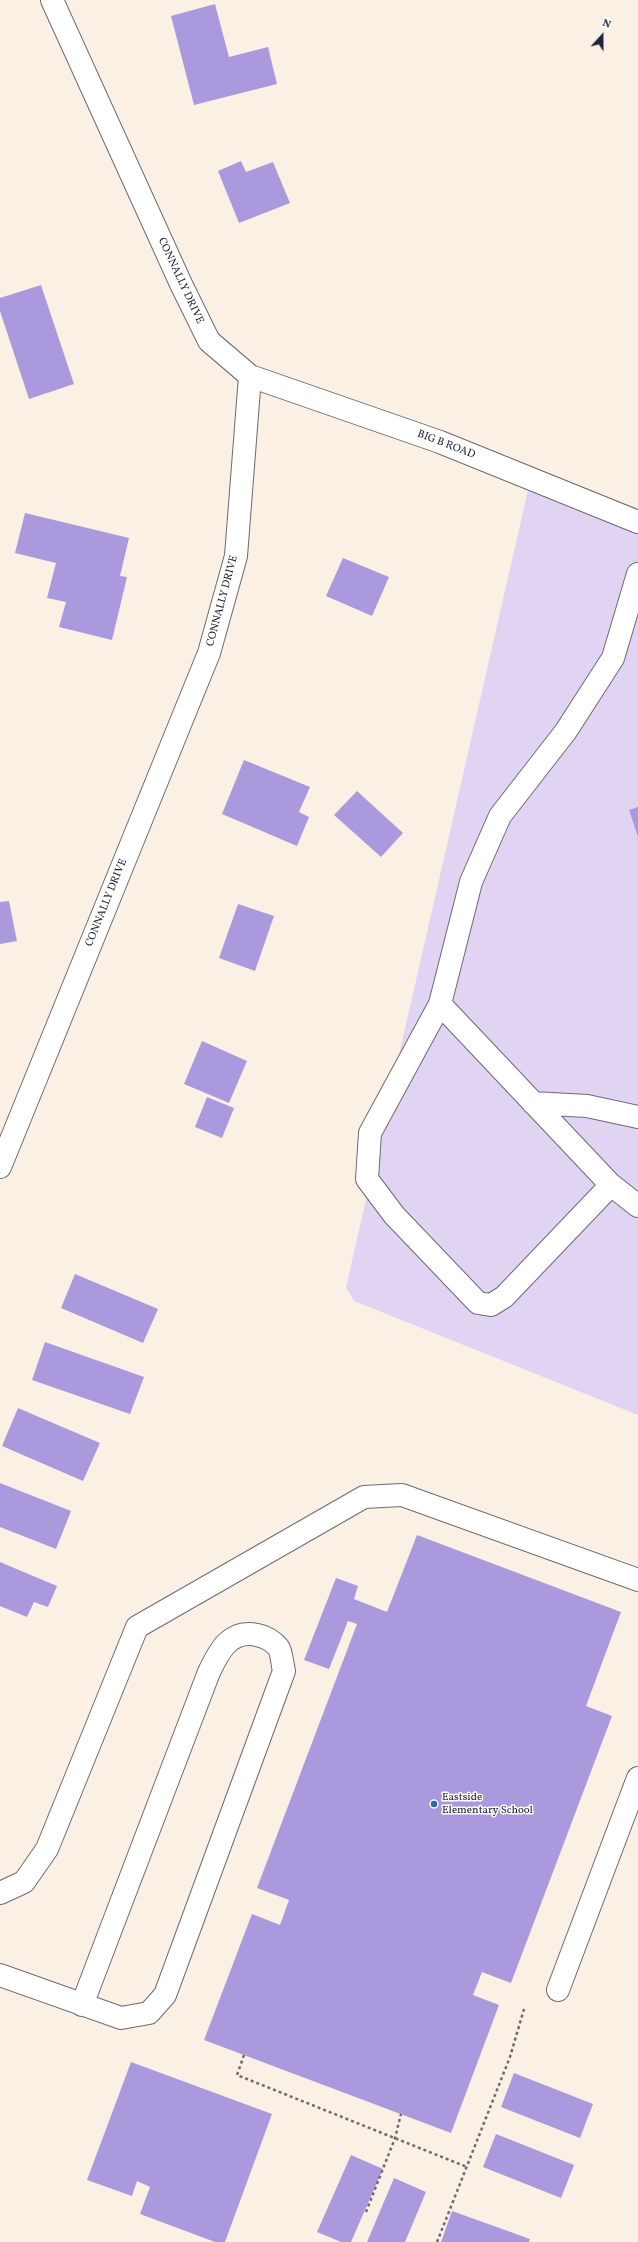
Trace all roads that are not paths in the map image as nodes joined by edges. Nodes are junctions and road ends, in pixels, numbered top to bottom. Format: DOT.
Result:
graph roads {
  1 [pos="52,0"];
  2 [pos="250,376"];
  3 [pos="638,522"];
  4 [pos="638,574"];
  5 [pos="440,1004"];
  6 [pos="533,1103"];
  7 [pos="638,1117"];
  8 [pos="0,1167"];
  9 [pos="610,1184"];
  10 [pos="638,1206"];
  11 [pos="638,1580"];
  12 [pos="638,1778"];
  13 [pos="0,1893"];
  14 [pos="0,1974"];
  15 [pos="558,1990"];
  16 [pos="82,2005"];
  1 -- 2 [label="street, CONNALLY DRIVE"];
  2 -- 3 [label="street, BIG B ROAD"];
  2 -- 8 [label="street, CONNALLY DRIVE"];
  4 -- 5 [label="street"];
  5 -- 6 [label="street"];
  5 -- 9 [label="street"];
  6 -- 7 [label="street"];
  6 -- 9 [label="street"];
  9 -- 10 [label="street"];
  11 -- 13 [label="street"];
  12 -- 15 [label="street"];
  14 -- 16 [label="street"];
  16 -- 16 [label="street"];
}
